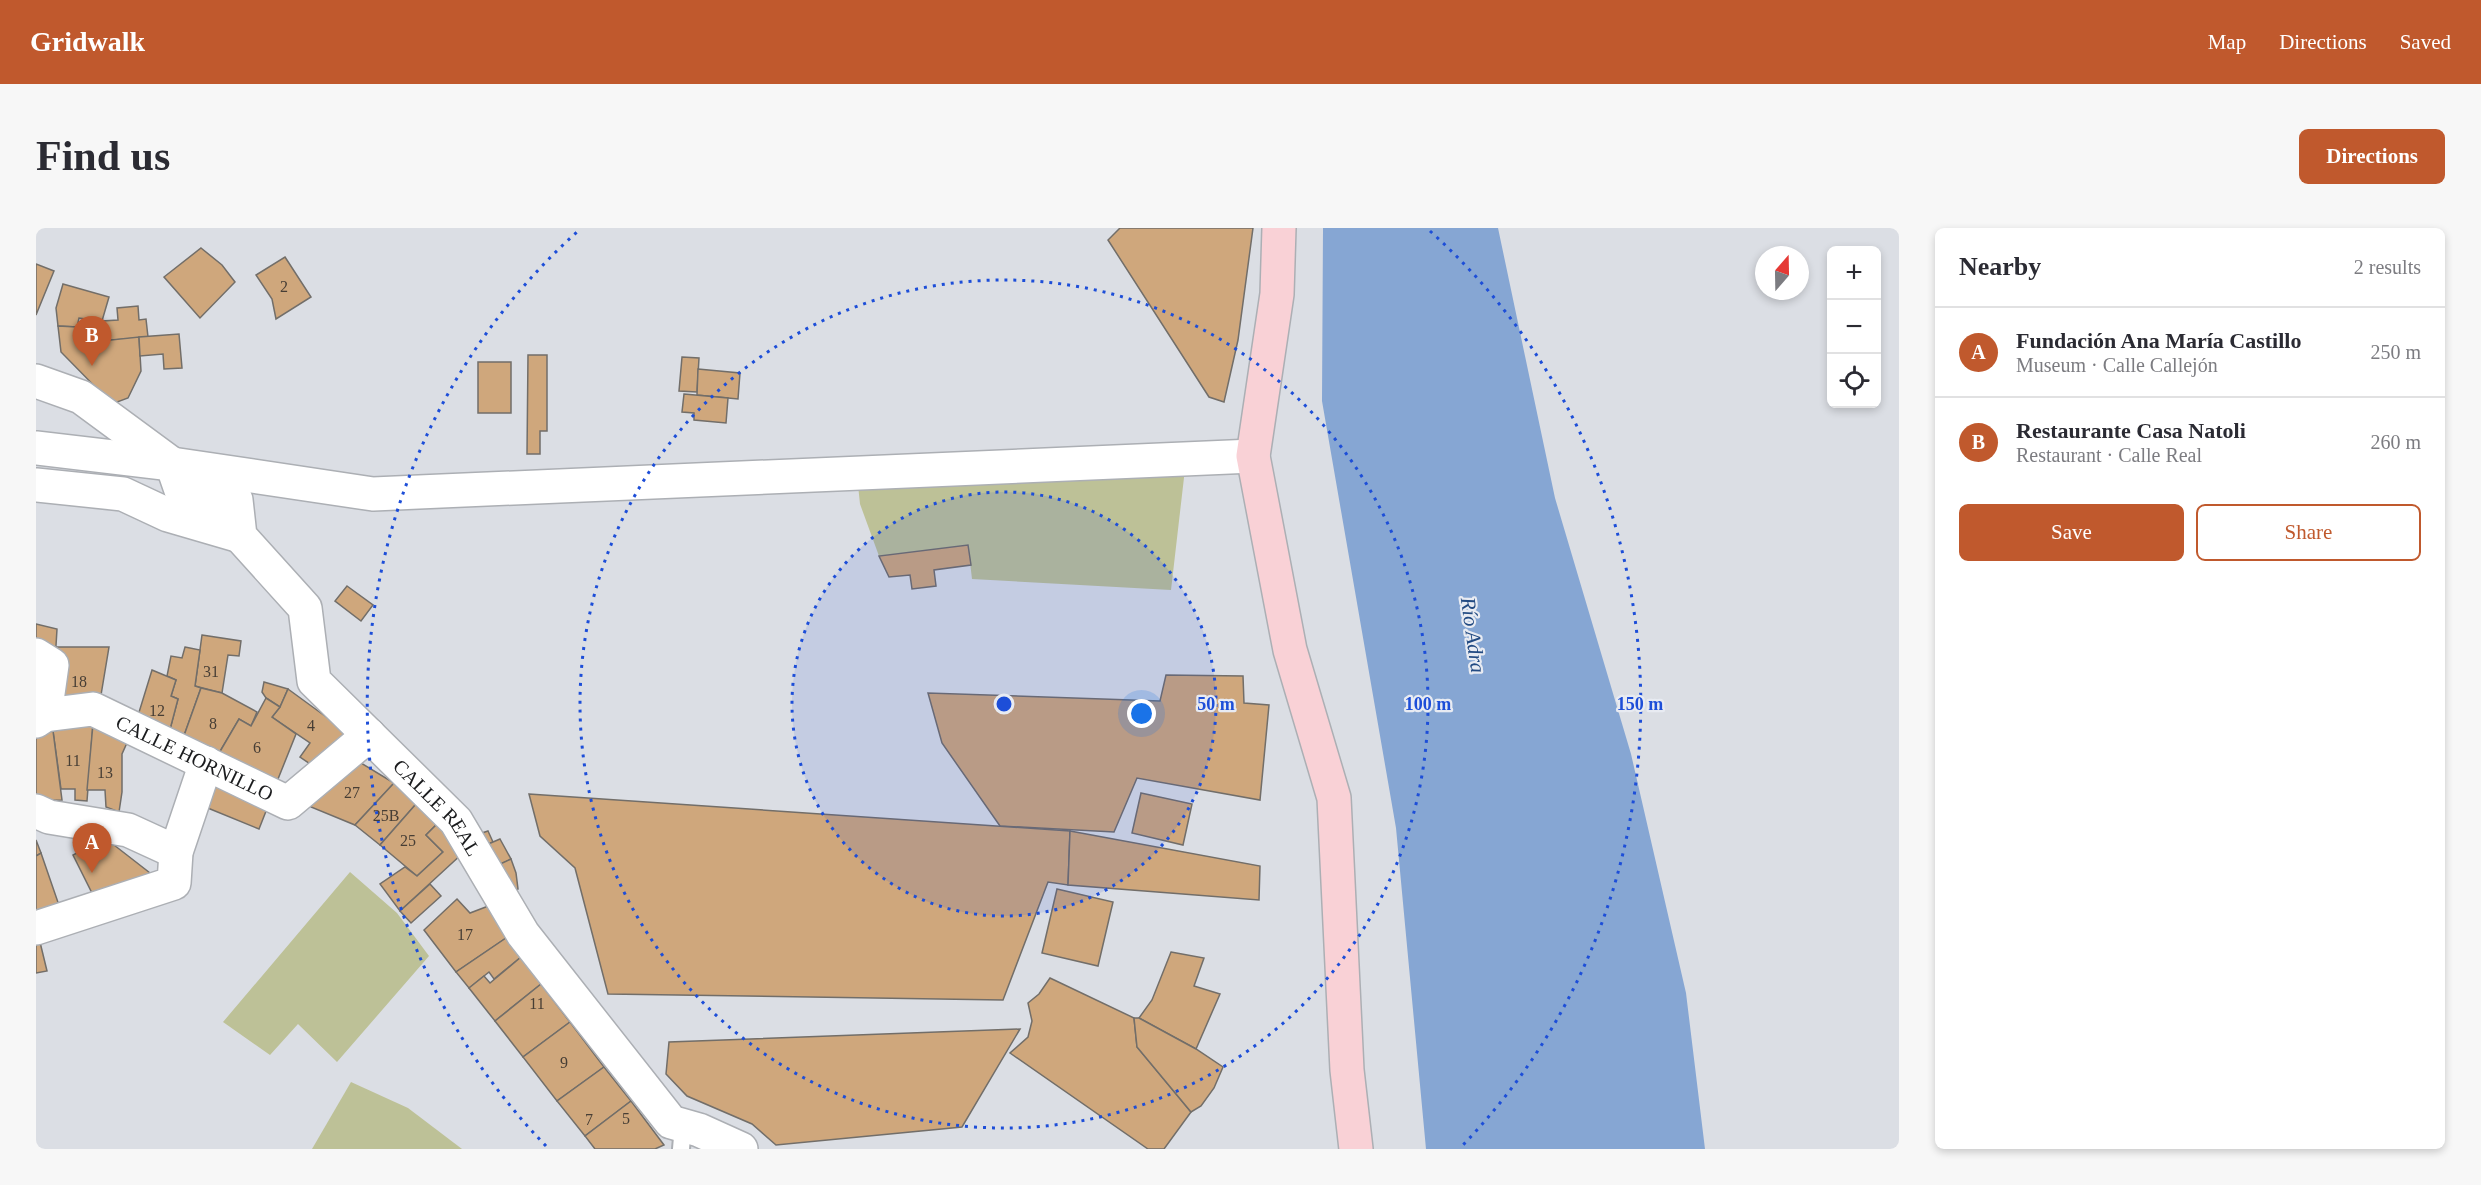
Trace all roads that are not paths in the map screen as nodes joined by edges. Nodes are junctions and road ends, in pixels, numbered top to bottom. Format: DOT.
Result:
graph roads {
  1 [pos="1279,228"];
  2 [pos="36,381"];
  3 [pos="36,448"];
  4 [pos="1253,456"];
  5 [pos="172,464"];
  6 [pos="36,485"];
  7 [pos="240,536"];
  8 [pos="36,655"];
  9 [pos="41,718"];
  10 [pos="369,735"];
  11 [pos="206,763"];
  12 [pos="36,811"];
  13 [pos="176,852"];
  14 [pos="36,928"];
  15 [pos="682,1137"];
  16 [pos="741,1149"];
  17 [pos="1356,1149"];
  1 -- 4 [label="street"];
  2 -- 5 [label="street"];
  3 -- 5 [label="street"];
  4 -- 5 [label="street"];
  4 -- 17 [label="street"];
  5 -- 7 [label="street"];
  6 -- 7 [label="street"];
  7 -- 10 [label="street, CALLE REAL"];
  8 -- 9 [label="street"];
  9 -- 11 [label="street, CALLE HORNILLO"];
  10 -- 11 [label="street, CALLE HORNILLO"];
  10 -- 15 [label="street, CALLE REAL"];
  11 -- 13 [label="street"];
  12 -- 13 [label="street"];
  13 -- 14 [label="street"];
  15 -- 16 [label="street, CALLE REAL"];
}
